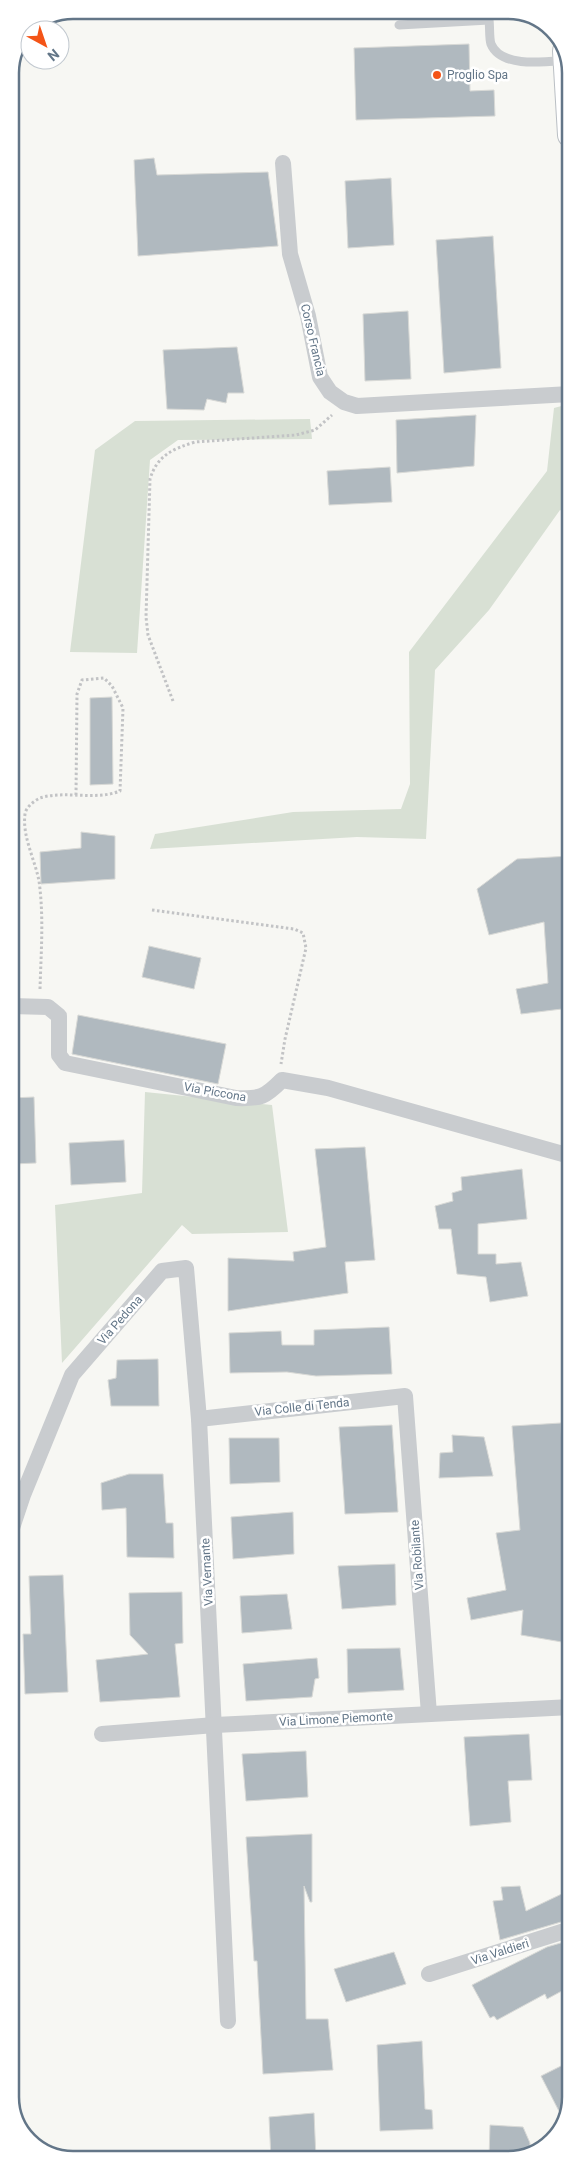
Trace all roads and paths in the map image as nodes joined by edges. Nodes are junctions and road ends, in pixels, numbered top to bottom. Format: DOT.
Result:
graph roads {
  1 [pos="400,25"];
  2 [pos="560,57"];
  3 [pos="283,163"];
  4 [pos="562,394"];
  5 [pos="344,402"];
  6 [pos="173,702"];
  7 [pos="76,796"];
  8 [pos="152,910"];
  9 [pos="19,1006"];
  10 [pos="40,1007"];
  11 [pos="282,1080"];
  12 [pos="562,1154"];
  13 [pos="405,1396"];
  14 [pos="199,1419"];
  15 [pos="19,1507"];
  16 [pos="562,1708"];
  17 [pos="430,1714"];
  18 [pos="215,1725"];
  19 [pos="102,1734"];
  20 [pos="562,1932"];
  21 [pos="429,1974"];
  22 [pos="228,2021"];
  1 -- 2 [label="lane"];
  3 -- 5 [label="street, Corso Francia"];
  4 -- 5 [label="street"];
  5 -- 6 [label="path"];
  7 -- 7 [label="path"];
  7 -- 10 [label="path"];
  8 -- 11 [label="path"];
  9 -- 10 [label="street, Via Piccona"];
  10 -- 11 [label="street, Via Piccona"];
  11 -- 12 [label="street"];
  13 -- 14 [label="street, Via Colle di Tenda"];
  13 -- 17 [label="street, Via Robilante"];
  14 -- 15 [label="street, Via Pedona"];
  14 -- 18 [label="street, Via Vernante"];
  16 -- 17 [label="street, Via Limone Piemonte"];
  17 -- 18 [label="street, Via Limone Piemonte"];
  18 -- 19 [label="street, Via Limone Piemonte"];
  18 -- 22 [label="street, Via Vernante"];
  20 -- 21 [label="street, Via Valdieri"];
}
